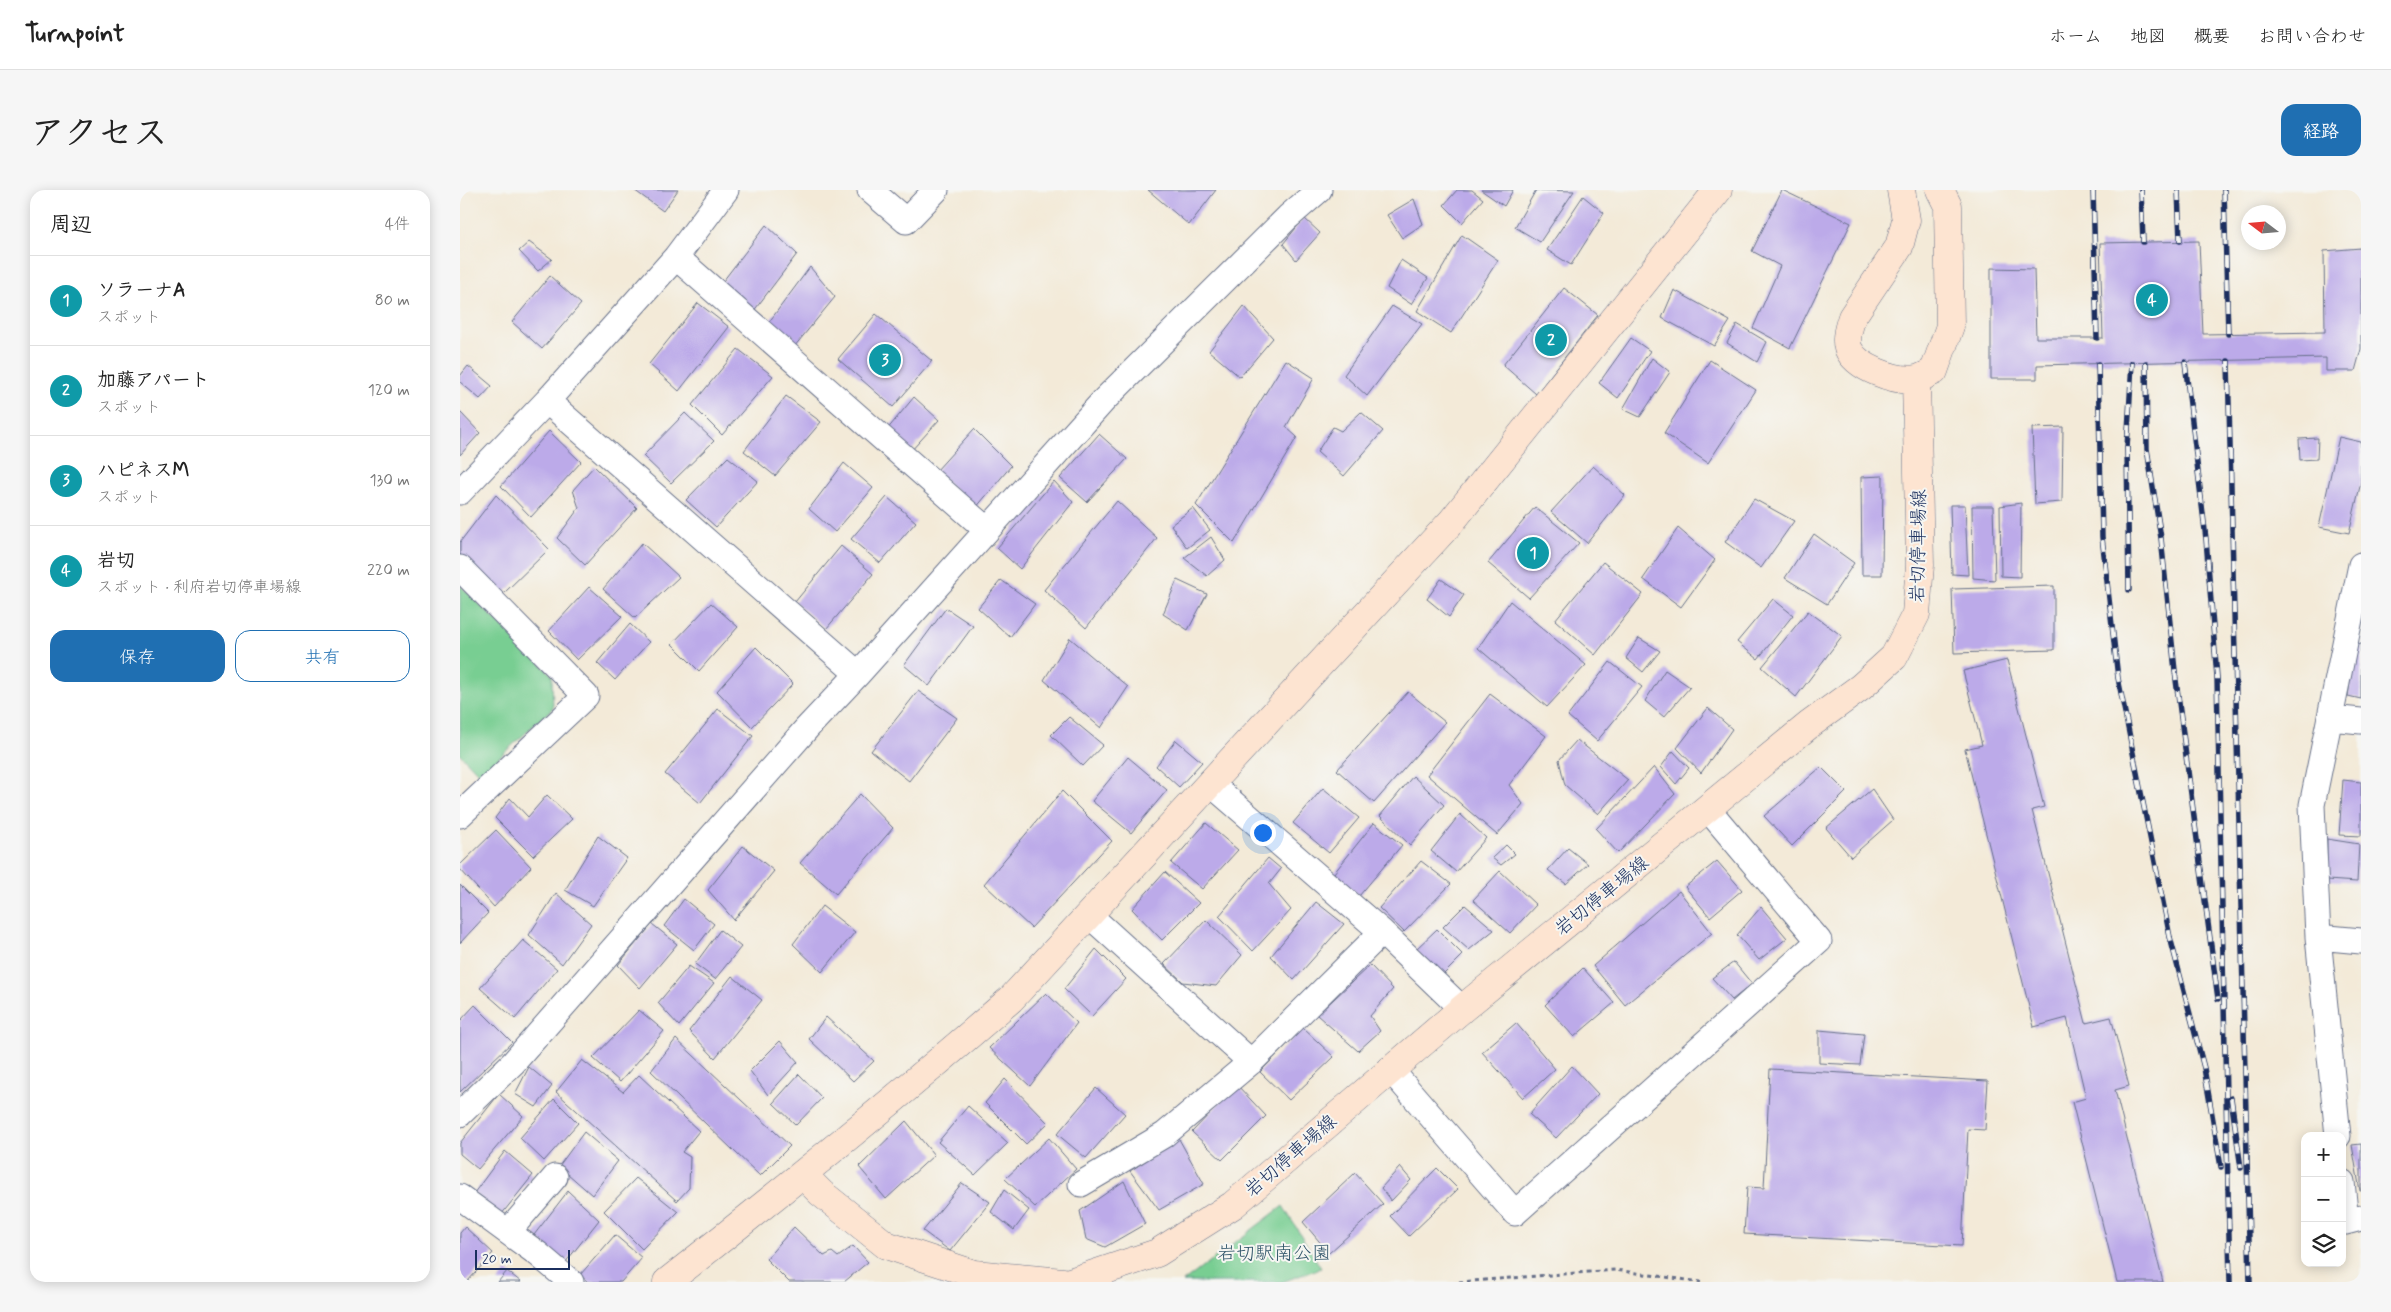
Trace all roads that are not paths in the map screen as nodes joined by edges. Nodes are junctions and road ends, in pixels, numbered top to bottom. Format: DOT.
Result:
graph roads {
  1 [pos="726,190"];
  2 [pos="870,190"];
  3 [pos="936,190"];
  4 [pos="1319,190"];
  5 [pos="1900,190"];
  6 [pos="1940,190"];
  7 [pos="1716,191"];
  8 [pos="676,257"];
  9 [pos="1916,379"];
  10 [pos="547,401"];
  11 [pos="460,492"];
  12 [pos="986,530"];
  13 [pos="2361,565"];
  14 [pos="460,568"];
  15 [pos="858,674"];
  16 [pos="2330,718"];
  17 [pos="2361,721"];
  18 [pos="1211,784"];
  19 [pos="1707,808"];
  20 [pos="460,815"];
  21 [pos="1089,915"];
  22 [pos="1382,932"];
  23 [pos="2318,937"];
  24 [pos="2361,941"];
  25 [pos="1462,1009"];
  26 [pos="1251,1062"];
  27 [pos="1390,1069"];
  28 [pos="460,1114"];
  29 [pos="2338,1132"];
  30 [pos="803,1175"];
  31 [pos="555,1177"];
  32 [pos="1081,1184"];
  33 [pos="460,1197"];
  34 [pos="2361,1218"];
  35 [pos="2346,1222"];
  36 [pos="508,1232"];
  37 [pos="571,1282"];
  38 [pos="667,1282"];
  39 [pos="1063,1282"];
  40 [pos="1070,1282"];
  1 -- 8 [label="street"];
  2 -- 3 [label="street"];
  4 -- 12 [label="street"];
  5 -- 9 [label="main road"];
  6 -- 9 [label="main road"];
  7 -- 18 [label="main road"];
  8 -- 10 [label="street"];
  8 -- 12 [label="street"];
  9 -- 19 [label="main road, 岩切停車場線"];
  10 -- 11 [label="street"];
  10 -- 15 [label="street"];
  12 -- 15 [label="street"];
  13 -- 16 [label="street"];
  14 -- 20 [label="street"];
  15 -- 28 [label="street"];
  16 -- 17 [label="street"];
  16 -- 23 [label="street"];
  18 -- 21 [label="main road"];
  18 -- 22 [label="street"];
  19 -- 25 [label="main road, 岩切停車場線"];
  19 -- 27 [label="street"];
  21 -- 26 [label="street"];
  21 -- 30 [label="main road"];
  22 -- 25 [label="street"];
  22 -- 26 [label="street"];
  23 -- 24 [label="street"];
  23 -- 29 [label="street"];
  25 -- 27 [label="main road, 岩切停車場線"];
  26 -- 32 [label="street"];
  27 -- 40 [label="main road, 岩切停車場線"];
  30 -- 38 [label="main road"];
  30 -- 39 [label="main road"];
  31 -- 36 [label="street"];
  33 -- 36 [label="street"];
  34 -- 35 [label="street"];
  36 -- 37 [label="street"];
}
